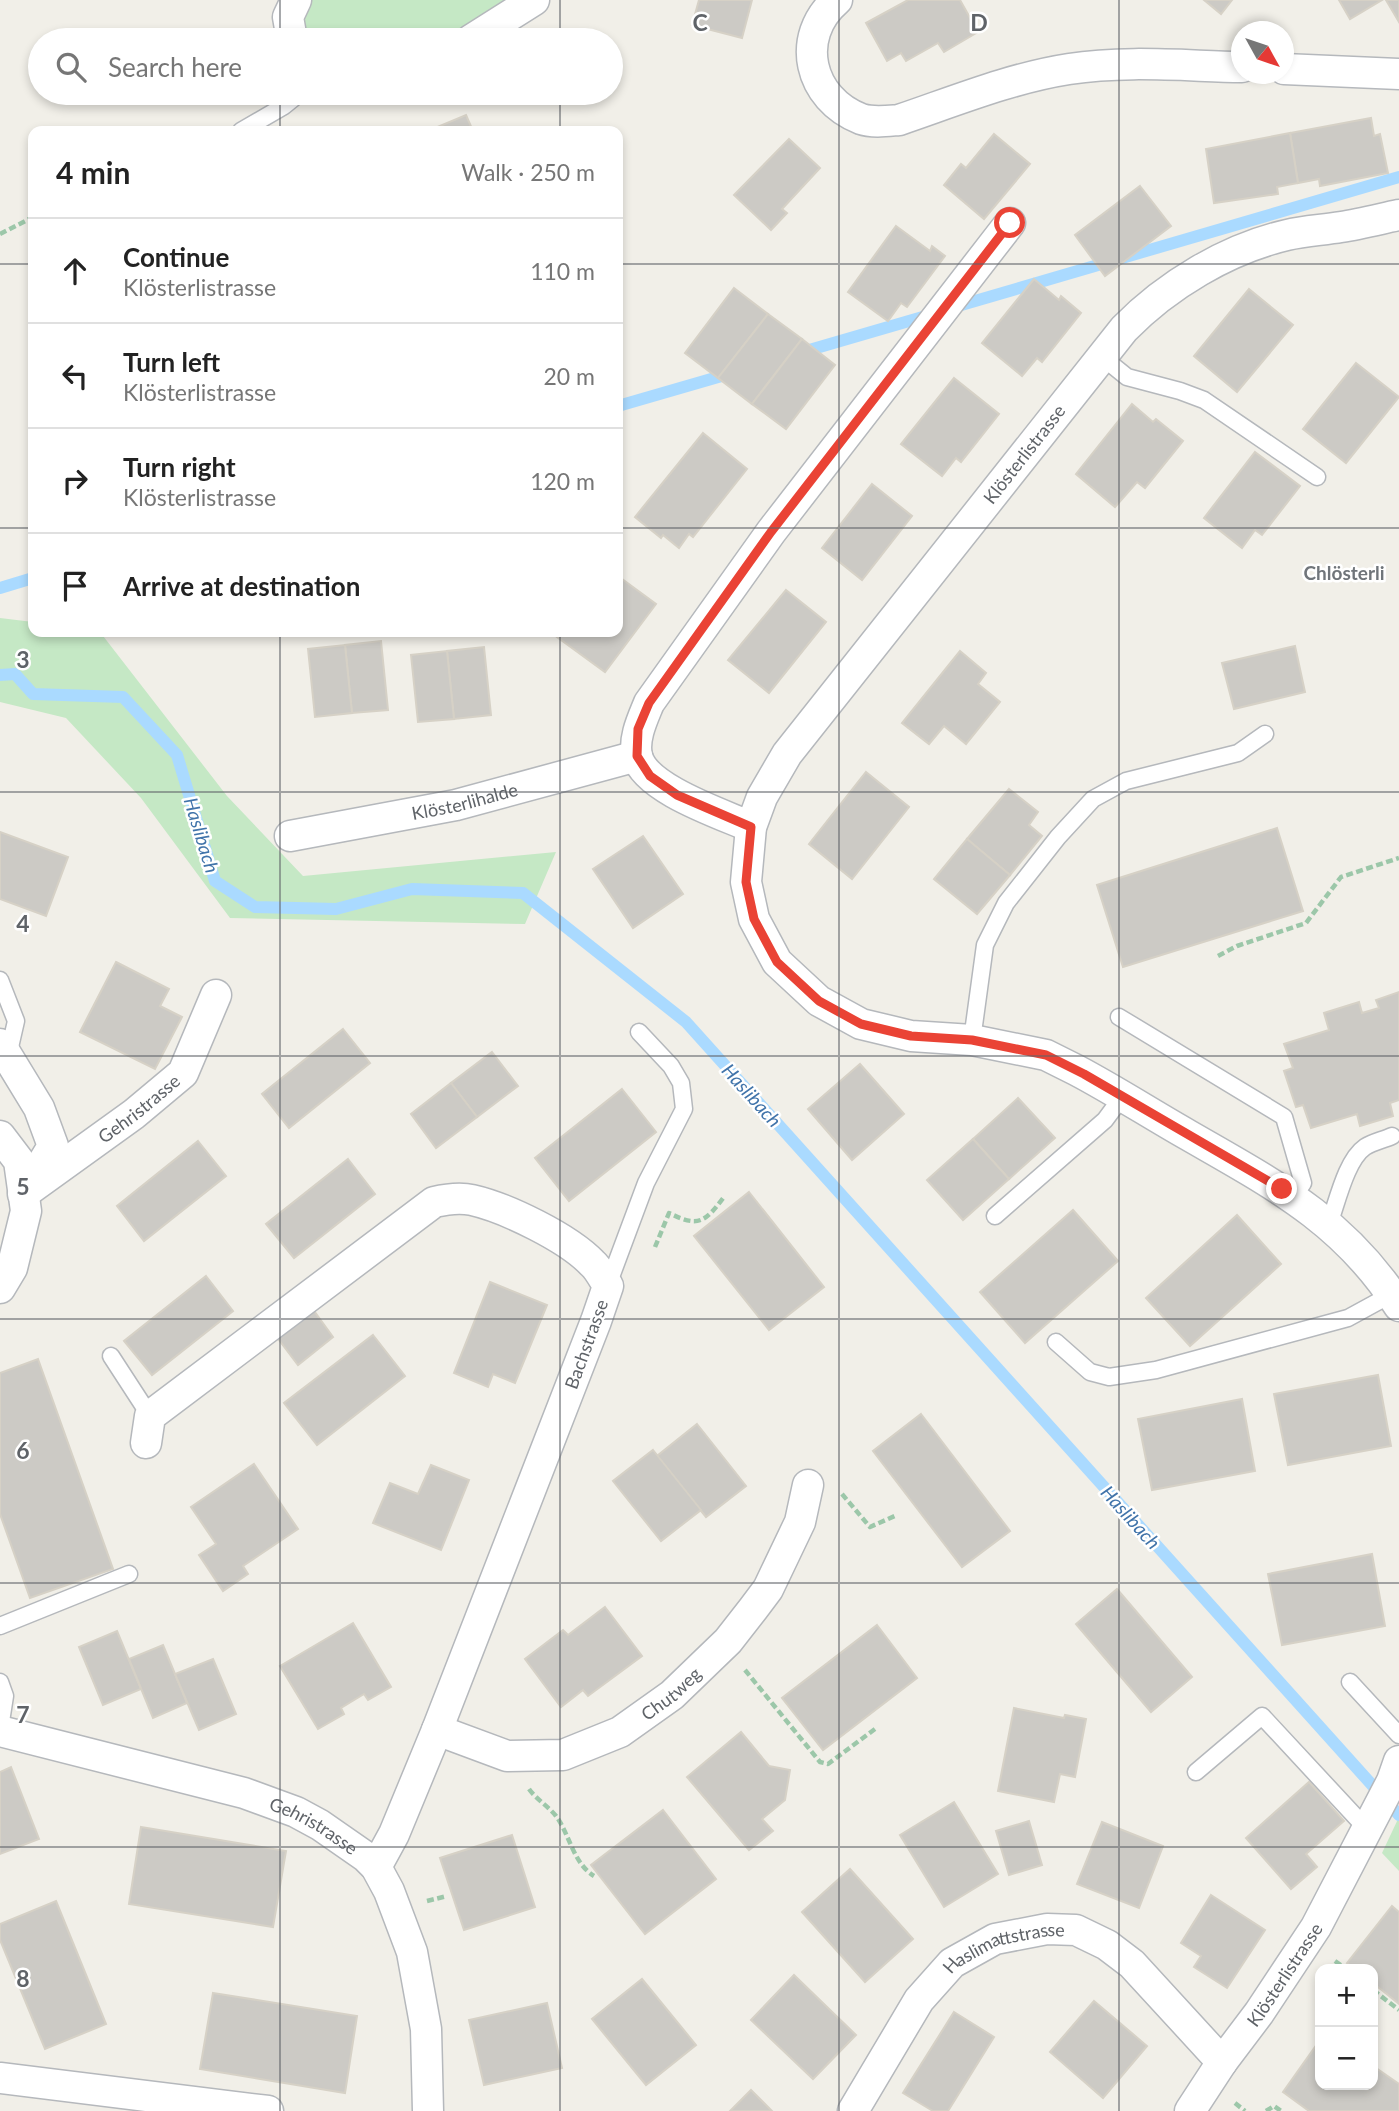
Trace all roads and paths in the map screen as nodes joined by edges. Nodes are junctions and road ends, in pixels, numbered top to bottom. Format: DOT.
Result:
graph roads {
  1 [pos="296,0"];
  2 [pos="534,0"];
  3 [pos="828,3"];
  4 [pos="290,28"];
  5 [pos="490,28"];
  6 [pos="1231,67"];
  7 [pos="1294,69"];
  8 [pos="1399,74"];
  9 [pos="285,105"];
  10 [pos="250,126"];
  11 [pos="1399,215"];
  12 [pos="28,220"];
  13 [pos="1010,223"];
  14 [pos="0,234"];
  15 [pos="1101,356"];
  16 [pos="1317,477"];
  17 [pos="1265,734"];
  18 [pos="637,756"];
  19 [pos="751,827"];
  20 [pos="290,836"];
  21 [pos="1399,858"];
  22 [pos="1218,956"];
  23 [pos="0,980"];
  24 [pos="216,995"];
  25 [pos="1119,1017"];
  26 [pos="639,1032"];
  27 [pos="972,1040"];
  28 [pos="4,1050"];
  29 [pos="1122,1097"];
  30 [pos="0,1136"];
  31 [pos="1392,1136"];
  32 [pos="23,1194"];
  33 [pos="724,1196"];
  34 [pos="1293,1197"];
  35 [pos="995,1216"];
  36 [pos="1329,1224"];
  37 [pos="654,1249"];
  38 [pos="608,1286"];
  39 [pos="0,1288"];
  40 [pos="1395,1300"];
  41 [pos="1056,1342"];
  42 [pos="111,1356"];
  43 [pos="148,1429"];
  44 [pos="808,1485"];
  45 [pos="848,1501"];
  46 [pos="897,1515"];
  47 [pos="129,1574"];
  48 [pos="0,1626"];
  49 [pos="747,1672"];
  50 [pos="0,1682"];
  51 [pos="1350,1682"];
  52 [pos="0,1729"];
  53 [pos="875,1729"];
  54 [pos="437,1730"];
  55 [pos="1399,1735"];
  56 [pos="1399,1761"];
  57 [pos="1196,1772"];
  58 [pos="526,1785"];
  59 [pos="1368,1826"];
  60 [pos="376,1867"];
  61 [pos="594,1876"];
  62 [pos="1378,1994"];
  63 [pos="1399,2010"];
  64 [pos="1222,2062"];
  65 [pos="0,2078"];
  66 [pos="93,2101"];
  67 [pos="268,2111"];
  68 [pos="428,2111"];
  69 [pos="853,2111"];
  70 [pos="1190,2111"];
  71 [pos="1266,2111"];
  72 [pos="1281,2111"];
  1 -- 4 [label="street"];
  2 -- 5 [label="street"];
  3 -- 6 [label="street"];
  7 -- 8 [label="street"];
  9 -- 10 [label="lane"];
  11 -- 15 [label="street, Klösterlistrasse"];
  12 -- 14 [label="path"];
  13 -- 18 [label="street"];
  15 -- 16 [label="lane"];
  15 -- 19 [label="street, Klösterlistrasse"];
  17 -- 27 [label="lane"];
  18 -- 19 [label="street"];
  18 -- 20 [label="street, Klösterlihalde"];
  19 -- 27 [label="street, Klösterlistrasse"];
  21 -- 22 [label="path"];
  23 -- 28 [label="lane"];
  24 -- 32 [label="street, Gehristrasse"];
  25 -- 34 [label="lane"];
  26 -- 38 [label="lane"];
  27 -- 29 [label="street, Klösterlistrasse"];
  28 -- 32 [label="street"];
  29 -- 34 [label="street, Klösterlistrasse"];
  29 -- 35 [label="lane"];
  30 -- 32 [label="street"];
  31 -- 36 [label="lane"];
  32 -- 39 [label="street"];
  33 -- 37 [label="path"];
  34 -- 36 [label="street, Klösterlistrasse"];
  36 -- 40 [label="street, Klösterlistrasse"];
  38 -- 43 [label="street, Bachstrasse"];
  38 -- 54 [label="street, Bachstrasse"];
  40 -- 41 [label="lane"];
  42 -- 43 [label="lane"];
  44 -- 54 [label="street, Chutweg"];
  45 -- 46 [label="path"];
  47 -- 48 [label="lane"];
  49 -- 53 [label="path"];
  50 -- 52 [label="lane"];
  51 -- 55 [label="lane"];
  52 -- 60 [label="street, Gehristrasse"];
  54 -- 60 [label="street, Bachstrasse"];
  56 -- 59 [label="street, Klösterlistrasse"];
  57 -- 59 [label="lane"];
  58 -- 61 [label="path"];
  59 -- 64 [label="street, Klösterlistrasse"];
  60 -- 68 [label="street, Gehristrasse"];
  62 -- 63 [label="path"];
  64 -- 69 [label="street, Haslimattstrasse"];
  64 -- 70 [label="street, Klösterlistrasse"];
  65 -- 66 [label="street"];
  66 -- 67 [label="street"];
  71 -- 72 [label="path"];
}
